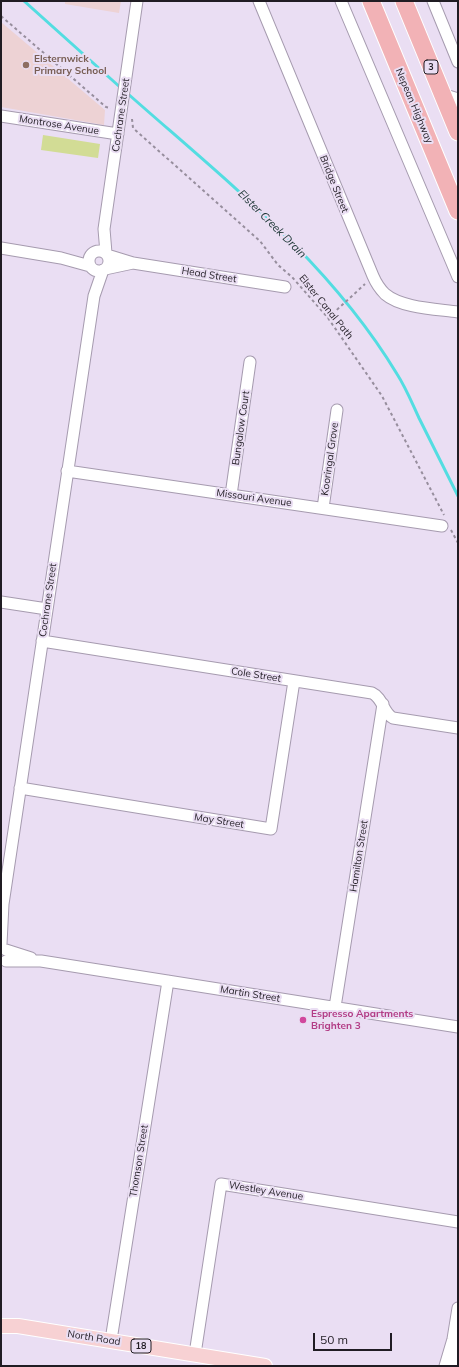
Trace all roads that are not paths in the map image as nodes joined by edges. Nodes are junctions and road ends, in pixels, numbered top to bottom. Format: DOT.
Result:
graph roads {
  1 [pos="137,1"];
  2 [pos="259,1"];
  3 [pos="340,1"];
  4 [pos="371,1"];
  5 [pos="404,1"];
  6 [pos="433,1"];
  7 [pos="458,62"];
  8 [pos="450,96"];
  9 [pos="1,116"];
  10 [pos="458,132"];
  11 [pos="118,134"];
  12 [pos="458,210"];
  13 [pos="1,248"];
  14 [pos="98,261"];
  15 [pos="458,277"];
  16 [pos="286,287"];
  17 [pos="458,312"];
  18 [pos="250,362"];
  19 [pos="337,410"];
  20 [pos="67,471"];
  21 [pos="231,495"];
  22 [pos="323,508"];
  23 [pos="445,524"];
  24 [pos="1,602"];
  25 [pos="47,609"];
  26 [pos="42,641"];
  27 [pos="294,681"];
  28 [pos="382,704"];
  29 [pos="458,728"];
  30 [pos="20,788"];
  31 [pos="2,907"];
  32 [pos="3,946"];
  33 [pos="41,961"];
  34 [pos="3,963"];
  35 [pos="168,981"];
  36 [pos="335,1007"];
  37 [pos="458,1027"];
  38 [pos="458,1222"];
  39 [pos="458,1308"];
  40 [pos="1,1320"];
  41 [pos="1,1326"];
  42 [pos="18,1326"];
  43 [pos="453,1339"];
  44 [pos="111,1340"];
  45 [pos="195,1354"];
  46 [pos="256,1365"];
  47 [pos="445,1366"];
  48 [pos="454,1366"];
  1 -- 11 [label="street, Cochrane Street"];
  2 -- 17 [label="street, Bridge Street"];
  3 -- 15 [label="street"];
  4 -- 12 [label="highway, Nepean Highway"];
  5 -- 8 [label="highway, 3"];
  6 -- 7 [label="street"];
  8 -- 10 [label="highway, 3"];
  9 -- 11 [label="street, Montrose Avenue"];
  11 -- 14 [label="street, Cochrane Street"];
  13 -- 14 [label="street, Head Street"];
  14 -- 16 [label="street, Head Street"];
  14 -- 20 [label="street, Cochrane Street"];
  18 -- 21 [label="street, Bungalow Court"];
  19 -- 22 [label="street, Kooringal Grove"];
  20 -- 21 [label="street, Missouri Avenue"];
  20 -- 25 [label="street, Cochrane Street"];
  21 -- 22 [label="street, Missouri Avenue"];
  22 -- 23 [label="street, Missouri Avenue"];
  24 -- 25 [label="street"];
  25 -- 26 [label="street, Cochrane Street"];
  26 -- 27 [label="street, Cole Street"];
  26 -- 30 [label="street, Cochrane Street"];
  27 -- 28 [label="street, Cole Street"];
  27 -- 30 [label="street, May Street"];
  28 -- 29 [label="street, Cole Street"];
  28 -- 36 [label="street, Hamilton Street"];
  30 -- 31 [label="street, Cochrane Street"];
  31 -- 32 [label="street, Cochrane Street"];
  32 -- 33 [label="street, Martin Street"];
  32 -- 34 [label="street, Cochrane Street"];
  33 -- 34 [label="street, Martin Street"];
  33 -- 35 [label="street, Martin Street"];
  35 -- 36 [label="street, Martin Street"];
  35 -- 44 [label="street, Thomson Street"];
  36 -- 37 [label="street, Martin Street"];
  38 -- 45 [label="street, Westley Avenue"];
  39 -- 43 [label="street"];
  40 -- 42 [label="main road, North Road / 18"];
  41 -- 42 [label="main road, North Road / 18"];
  42 -- 44 [label="main road, North Road / 18"];
  43 -- 47 [label="street"];
  43 -- 48 [label="street"];
  44 -- 45 [label="main road, North Road / 18"];
  45 -- 46 [label="main road, North Road / 18"];
}
